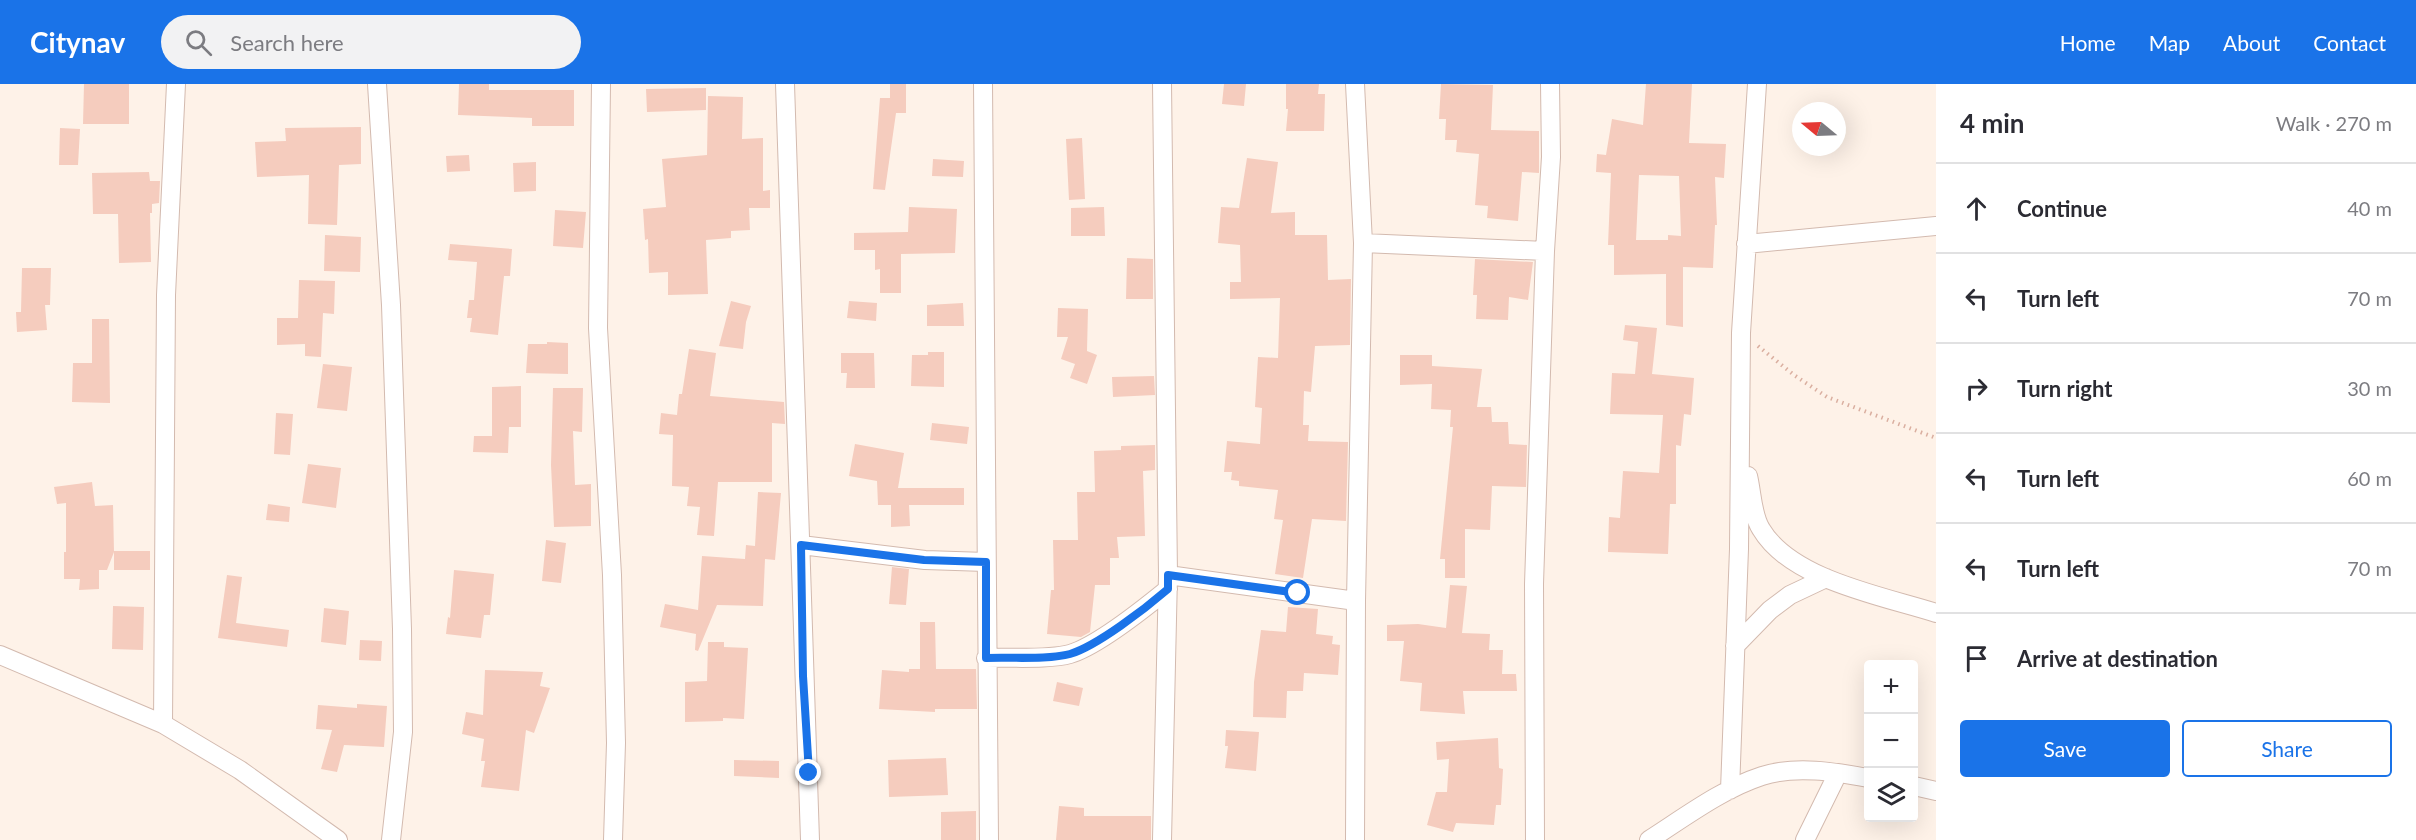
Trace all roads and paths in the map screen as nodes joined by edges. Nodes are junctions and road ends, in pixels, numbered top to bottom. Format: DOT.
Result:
graph roads {
  1 [pos="177,84"];
  2 [pos="377,84"];
  3 [pos="602,84"];
  4 [pos="784,84"];
  5 [pos="983,84"];
  6 [pos="1162,84"];
  7 [pos="1355,84"];
  8 [pos="1550,84"];
  9 [pos="1757,84"];
  10 [pos="1936,226"];
  11 [pos="1363,243"];
  12 [pos="1746,244"];
  13 [pos="1545,251"];
  14 [pos="1741,333"];
  15 [pos="1936,438"];
  16 [pos="1741,444"];
  17 [pos="801,545"];
  18 [pos="986,562"];
  19 [pos="1826,578"];
  20 [pos="1168,582"];
  21 [pos="1356,601"];
  22 [pos="1936,614"];
  23 [pos="1735,646"];
  24 [pos="0,655"];
  25 [pos="986,658"];
  26 [pos="164,724"];
  27 [pos="1838,773"];
  28 [pos="1864,777"];
  29 [pos="1918,787"];
  30 [pos="1730,790"];
  31 [pos="1936,791"];
  32 [pos="338,840"];
  33 [pos="391,840"];
  34 [pos="614,840"];
  35 [pos="810,840"];
  36 [pos="989,840"];
  37 [pos="1162,840"];
  38 [pos="1355,840"];
  39 [pos="1536,840"];
  40 [pos="1649,840"];
  41 [pos="1805,840"];
  1 -- 26 [label="street"];
  2 -- 33 [label="street"];
  3 -- 34 [label="street"];
  4 -- 17 [label="street"];
  5 -- 18 [label="street"];
  6 -- 20 [label="street"];
  7 -- 11 [label="street"];
  8 -- 13 [label="street"];
  9 -- 12 [label="street"];
  10 -- 12 [label="street"];
  11 -- 13 [label="street"];
  11 -- 21 [label="street"];
  12 -- 14 [label="street"];
  13 -- 39 [label="street"];
  14 -- 15 [label="path"];
  14 -- 16 [label="street"];
  16 -- 19 [label="street"];
  16 -- 23 [label="street"];
  17 -- 18 [label="street"];
  17 -- 35 [label="street"];
  18 -- 25 [label="street"];
  19 -- 22 [label="street"];
  19 -- 23 [label="street"];
  20 -- 21 [label="street"];
  20 -- 25 [label="street"];
  20 -- 37 [label="street"];
  21 -- 38 [label="street"];
  23 -- 30 [label="street"];
  24 -- 26 [label="street"];
  25 -- 36 [label="street"];
  26 -- 32 [label="street"];
  27 -- 28 [label="street"];
  27 -- 30 [label="street"];
  27 -- 41 [label="street"];
  29 -- 31 [label="street"];
  30 -- 40 [label="street"];
}
